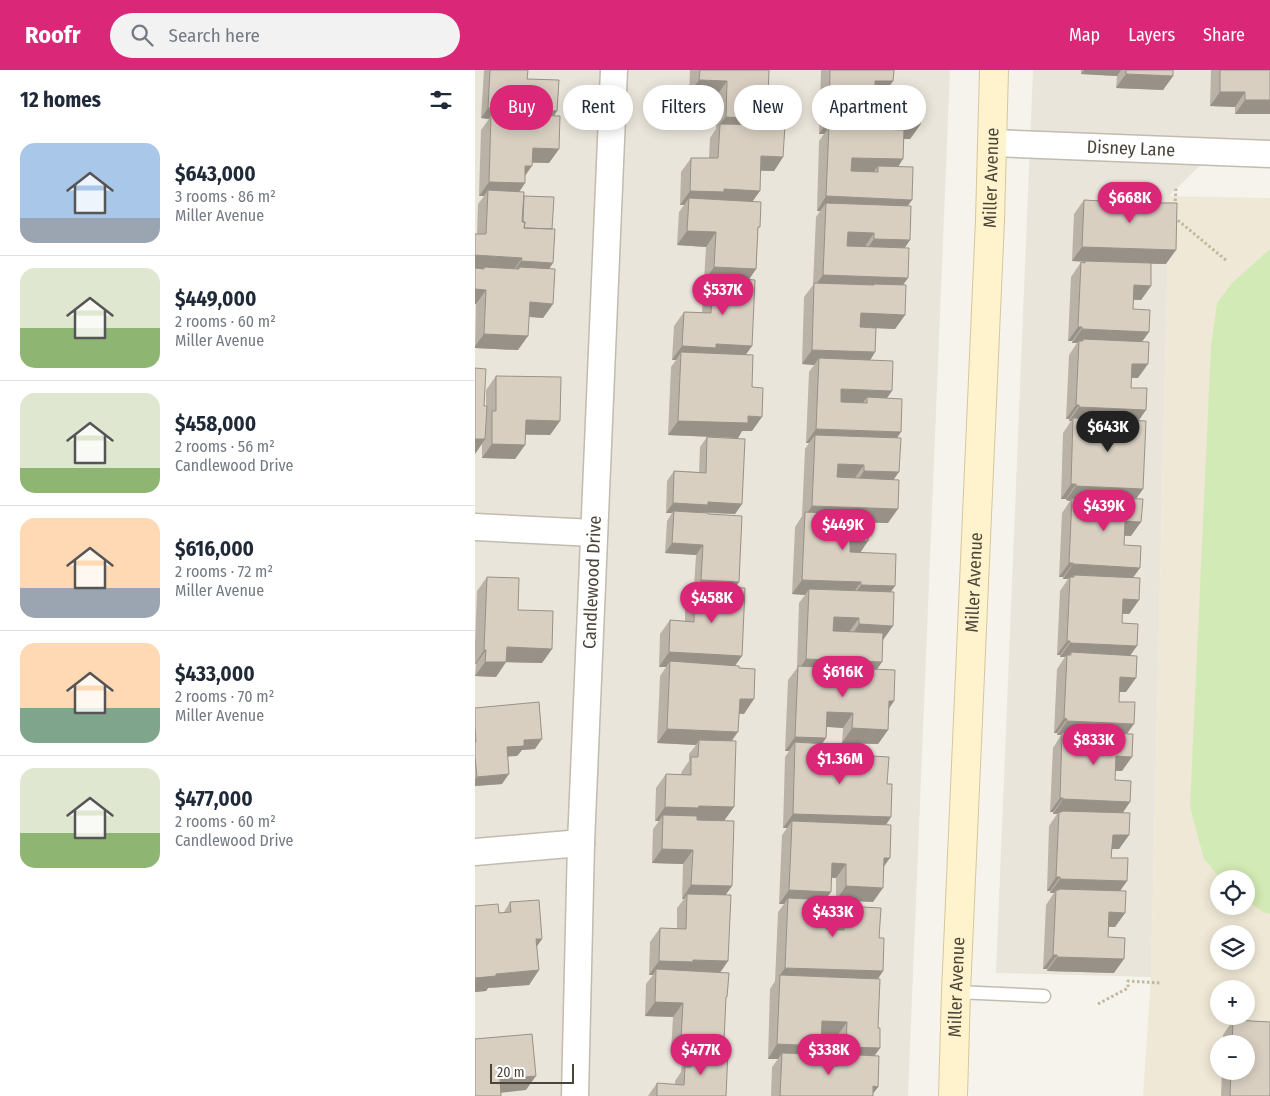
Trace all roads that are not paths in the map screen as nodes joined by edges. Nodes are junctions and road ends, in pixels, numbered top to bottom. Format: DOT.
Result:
graph roads {
  1 [pos="613,70"];
  2 [pos="994,70"];
  3 [pos="992,143"];
  4 [pos="1270,154"];
  5 [pos="475,526"];
  6 [pos="594,533"];
  7 [pos="581,843"];
  8 [pos="475,852"];
  9 [pos="956,992"];
  10 [pos="1044,996"];
  11 [pos="575,1096"];
  12 [pos="953,1096"];
  1 -- 6 [label="street, Candlewood Drive"];
  2 -- 3 [label="main road, Miller Avenue"];
  3 -- 4 [label="street, Disney Lane"];
  3 -- 9 [label="main road, Miller Avenue"];
  5 -- 6 [label="street"];
  6 -- 7 [label="street, Candlewood Drive"];
  7 -- 8 [label="street"];
  7 -- 11 [label="street, Candlewood Drive"];
  9 -- 10 [label="lane"];
  9 -- 12 [label="main road, Miller Avenue"];
}
